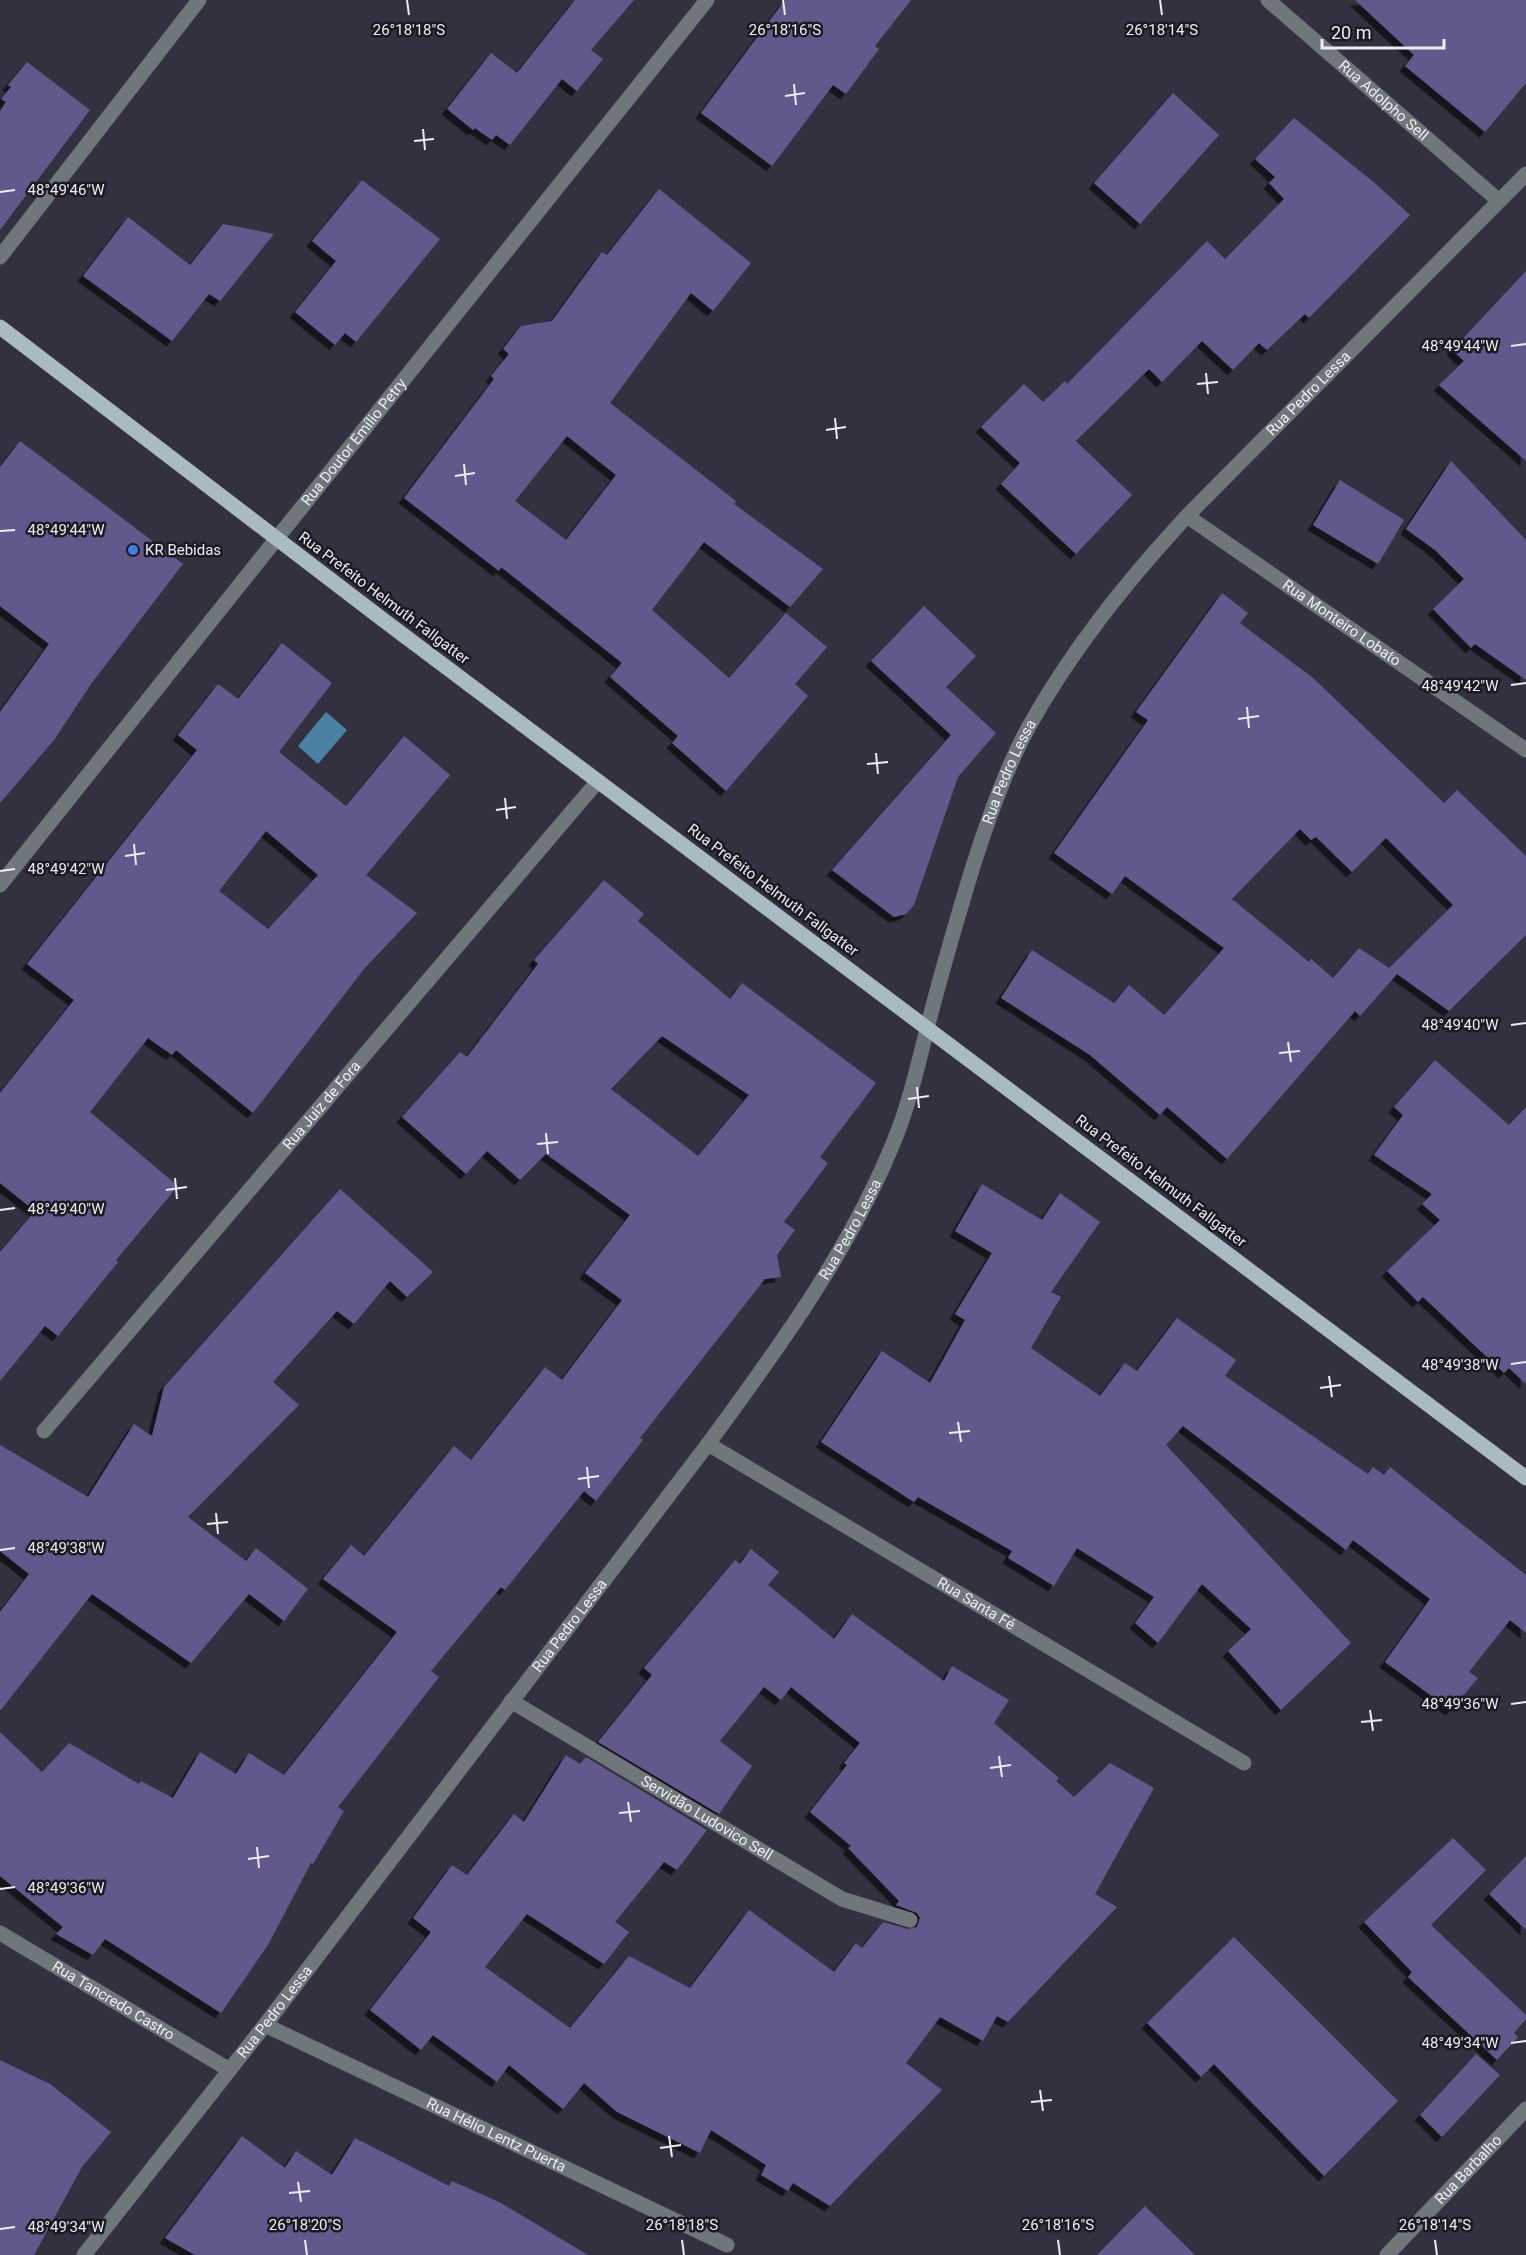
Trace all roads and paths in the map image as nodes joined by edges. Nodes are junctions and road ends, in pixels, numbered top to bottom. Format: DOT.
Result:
graph roads {
  1 [pos="199,0"];
  2 [pos="707,0"];
  3 [pos="1268,0"];
  4 [pos="1526,174"];
  5 [pos="1499,201"];
  6 [pos="0,257"];
  7 [pos="0,327"];
  8 [pos="1187,516"];
  9 [pos="276,538"];
  10 [pos="1526,750"];
  11 [pos="598,781"];
  12 [pos="0,885"];
  13 [pos="927,1028"];
  14 [pos="44,1431"];
  15 [pos="708,1444"];
  16 [pos="1526,1478"];
  17 [pos="511,1701"];
  18 [pos="1244,1763"];
  19 [pos="910,1920"];
  20 [pos="0,1933"];
  21 [pos="265,2025"];
  22 [pos="228,2070"];
  23 [pos="1526,2109"];
  24 [pos="727,2245"];
  25 [pos="84,2255"];
  26 [pos="1387,2255"];
  1 -- 6 [label="street"];
  2 -- 9 [label="street, Rua Doutor Emílio Petry"];
  3 -- 5 [label="street, Rua Adolpho Sell"];
  4 -- 5 [label="street, Rua Pedro Lessa"];
  5 -- 8 [label="street, Rua Pedro Lessa"];
  7 -- 9 [label="main road, Rua Prefeito Helmuth Fallgatter"];
  8 -- 10 [label="street, Rua Monteiro Lobato"];
  8 -- 13 [label="street, Rua Pedro Lessa"];
  9 -- 11 [label="main road, Rua Prefeito Helmuth Fallgatter"];
  9 -- 12 [label="street, Rua Doutor Emílio Petry"];
  11 -- 13 [label="main road, Rua Prefeito Helmuth Fallgatter"];
  11 -- 14 [label="street, Rua Juiz de Fora"];
  13 -- 15 [label="street, Rua Pedro Lessa"];
  13 -- 16 [label="main road, Rua Prefeito Helmuth Fallgatter"];
  15 -- 17 [label="street, Rua Pedro Lessa"];
  15 -- 18 [label="street, Rua Santa Fé"];
  17 -- 19 [label="street, Servidão Ludovico Sell"];
  17 -- 21 [label="street, Rua Pedro Lessa"];
  20 -- 22 [label="street, Rua Tancredo Castro"];
  21 -- 22 [label="street, Rua Pedro Lessa"];
  21 -- 24 [label="street, Rua Hélio Lentz Puerta"];
  22 -- 25 [label="street, Rua Pedro Lessa"];
  23 -- 26 [label="street, Rua Barbalho"];
}
